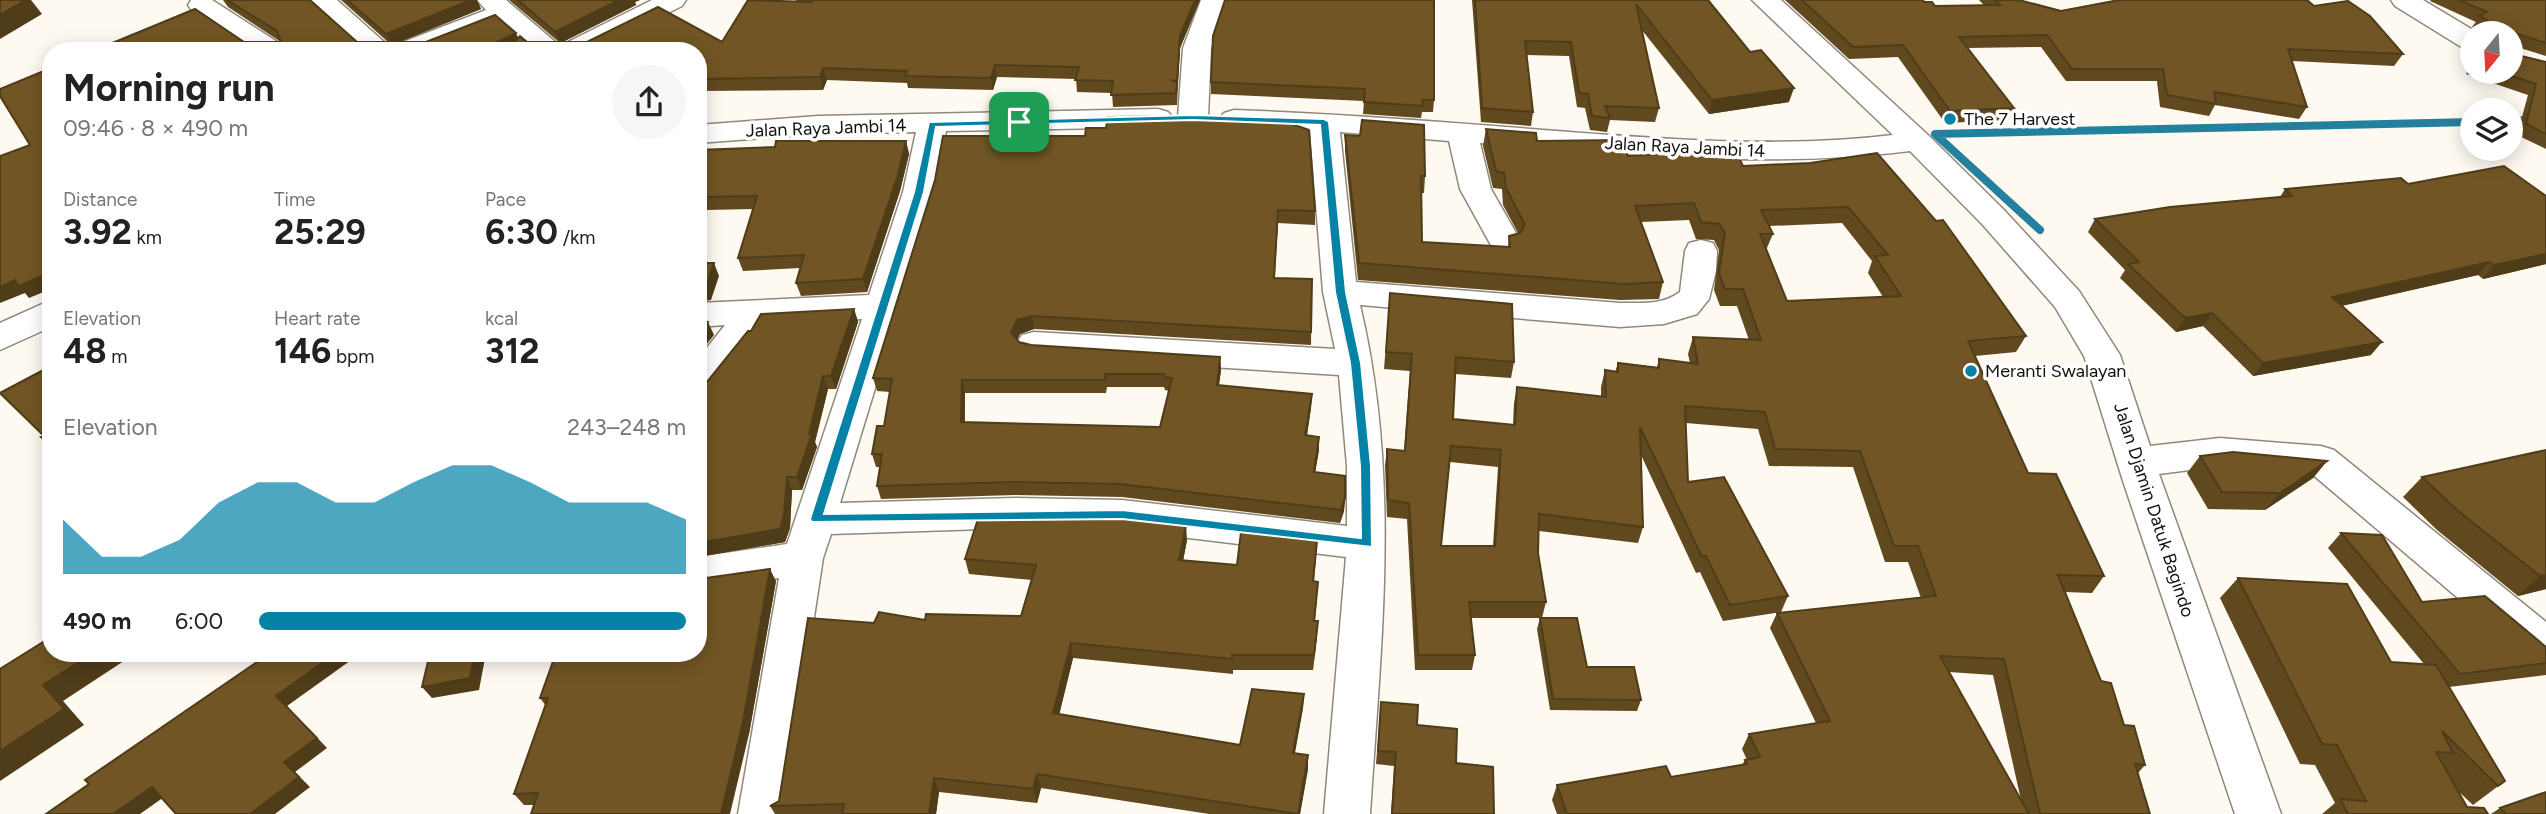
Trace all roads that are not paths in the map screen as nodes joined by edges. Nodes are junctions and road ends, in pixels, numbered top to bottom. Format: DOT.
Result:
graph roads {
  1 [pos="321,0"];
  2 [pos="673,0"];
  3 [pos="1214,0"];
  4 [pos="1765,0"];
  5 [pos="2404,0"];
  6 [pos="201,5"];
  7 [pos="497,6"];
  8 [pos="2460,34"];
  9 [pos="258,42"];
  10 [pos="370,42"];
  11 [pos="423,42"];
  12 [pos="539,42"];
  13 [pos="588,42"];
  14 [pos="1193,117"];
  15 [pos="1324,122"];
  16 [pos="932,124"];
  17 [pos="1463,132"];
  18 [pos="707,133"];
  19 [pos="1917,141"];
  20 [pos="1504,240"];
  21 [pos="1701,251"];
  22 [pos="1340,292"];
  23 [pos="884,306"];
  24 [pos="755,312"];
  25 [pos="707,315"];
  26 [pos="42,317"];
  27 [pos="0,338"];
  28 [pos="1034,344"];
  29 [pos="1356,363"];
  30 [pos="707,373"];
  31 [pos="2138,462"];
  32 [pos="817,519"];
  33 [pos="1367,544"];
  34 [pos="803,558"];
  35 [pos="707,573"];
  36 [pos="2546,648"];
  37 [pos="761,814"];
  38 [pos="1346,814"];
  39 [pos="2258,814"];
  1 -- 10 [label="street"];
  2 -- 13 [label="street"];
  3 -- 14 [label="street"];
  4 -- 19 [label="street, Jalan Djamin Datuk Bagindo"];
  5 -- 8 [label="street"];
  6 -- 9 [label="street"];
  7 -- 11 [label="street"];
  7 -- 12 [label="street"];
  14 -- 15 [label="street, Jalan Raya Jambi 14"];
  14 -- 16 [label="street, Jalan Raya Jambi 14"];
  15 -- 17 [label="street, Jalan Raya Jambi 14"];
  15 -- 22 [label="street"];
  16 -- 18 [label="street, Jalan Raya Jambi 14"];
  16 -- 23 [label="street"];
  17 -- 19 [label="street, Jalan Raya Jambi 14"];
  17 -- 20 [label="street"];
  19 -- 31 [label="street, Jalan Djamin Datuk Bagindo"];
  21 -- 22 [label="street"];
  22 -- 29 [label="street"];
  23 -- 24 [label="street"];
  23 -- 32 [label="street"];
  24 -- 25 [label="street"];
  24 -- 30 [label="street"];
  26 -- 27 [label="street"];
  28 -- 29 [label="street"];
  29 -- 33 [label="street"];
  31 -- 36 [label="street"];
  31 -- 39 [label="street, Jalan Djamin Datuk Bagindo"];
  32 -- 33 [label="street"];
  32 -- 34 [label="street"];
  33 -- 38 [label="street"];
  34 -- 35 [label="street"];
  34 -- 37 [label="street"];
}
